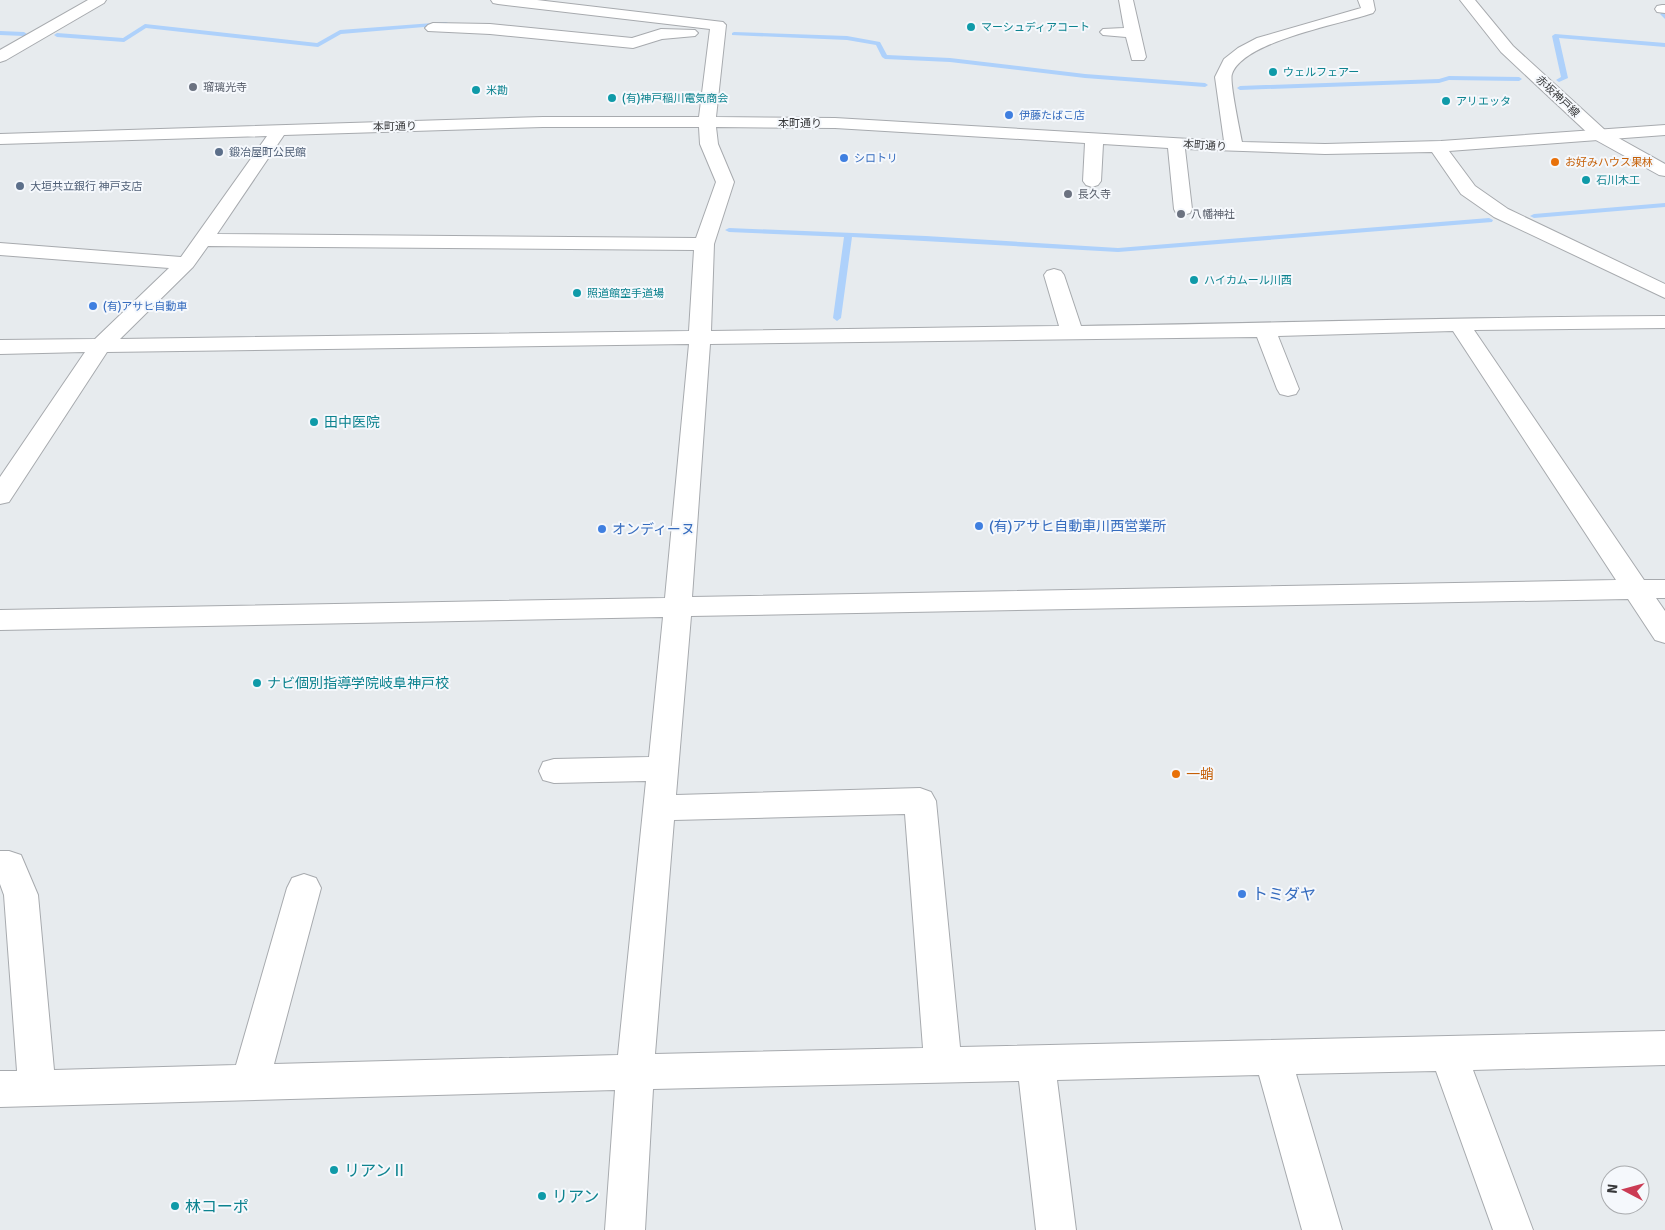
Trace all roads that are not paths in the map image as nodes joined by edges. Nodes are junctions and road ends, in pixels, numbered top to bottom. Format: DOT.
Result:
graph roads {
  1 [pos="99,0"];
  2 [pos="498,0"];
  3 [pos="643,0"];
  4 [pos="1126,0"];
  5 [pos="1365,0"];
  6 [pos="1467,0"];
  7 [pos="628,15"];
  8 [pos="433,28"];
  9 [pos="1108,32"];
  10 [pos="716,33"];
  11 [pos="1133,33"];
  12 [pos="0,57"];
  13 [pos="1138,57"];
  14 [pos="707,122"];
  15 [pos="280,129"];
  16 [pos="1665,130"];
  17 [pos="1600,135"];
  18 [pos="0,139"];
  19 [pos="1094,139"];
  20 [pos="1176,144"];
  21 [pos="1437,146"];
  22 [pos="1234,147"];
  23 [pos="1665,171"];
  24 [pos="1092,180"];
  25 [pos="1183,209"];
  26 [pos="204,240"];
  27 [pos="704,244"];
  28 [pos="0,249"];
  29 [pos="186,263"];
  30 [pos="1054,275"];
  31 [pos="1665,292"];
  32 [pos="1459,324"];
  33 [pos="1663,324"];
  34 [pos="1265,330"];
  35 [pos="1072,332"];
  36 [pos="700,337"];
  37 [pos="100,346"];
  38 [pos="0,347"];
  39 [pos="1288,389"];
  40 [pos="0,496"];
  41 [pos="1635,589"];
  42 [pos="1665,589"];
  43 [pos="678,606"];
  44 [pos="0,620"];
  45 [pos="1665,634"];
  46 [pos="663,769"];
  47 [pos="554,771"];
  48 [pos="659,808"];
  49 [pos="0,865"];
  50 [pos="304,888"];
  51 [pos="1665,1048"];
  52 [pos="1448,1053"];
  53 [pos="1273,1057"];
  54 [pos="1036,1063"];
  55 [pos="943,1064"];
  56 [pos="635,1072"];
  57 [pos="250,1082"];
  58 [pos="0,1089"];
  59 [pos="37,1089"];
  60 [pos="625,1230"];
  61 [pos="1056,1230"];
  62 [pos="1322,1230"];
  63 [pos="1513,1230"];
  1 -- 12 [label="street"];
  2 -- 7 [label="street"];
  3 -- 7 [label="street"];
  4 -- 11 [label="street"];
  5 -- 22 [label="street"];
  6 -- 17 [label="street, 赤坂神戸線"];
  7 -- 10 [label="street"];
  8 -- 10 [label="street"];
  9 -- 11 [label="street"];
  10 -- 14 [label="street"];
  11 -- 13 [label="street"];
  14 -- 15 [label="street, 本町通り"];
  14 -- 19 [label="street, 本町通り"];
  14 -- 27 [label="street"];
  15 -- 18 [label="street, 本町通り"];
  15 -- 26 [label="street"];
  16 -- 17 [label="street, 本町通り"];
  17 -- 21 [label="street, 本町通り"];
  17 -- 23 [label="street, 赤坂神戸線"];
  19 -- 20 [label="street, 本町通り"];
  19 -- 24 [label="street"];
  20 -- 22 [label="street, 本町通り"];
  20 -- 25 [label="street"];
  21 -- 22 [label="street, 本町通り"];
  21 -- 31 [label="street"];
  26 -- 27 [label="street"];
  26 -- 29 [label="street"];
  27 -- 36 [label="street"];
  28 -- 29 [label="street"];
  29 -- 37 [label="street"];
  30 -- 35 [label="street"];
  32 -- 33 [label="street"];
  32 -- 34 [label="street"];
  32 -- 41 [label="street"];
  34 -- 35 [label="street"];
  34 -- 39 [label="street"];
  35 -- 36 [label="street"];
  36 -- 37 [label="street"];
  36 -- 43 [label="street"];
  37 -- 38 [label="street"];
  37 -- 40 [label="street"];
  41 -- 42 [label="street"];
  41 -- 43 [label="street"];
  41 -- 45 [label="street"];
  43 -- 44 [label="street"];
  43 -- 46 [label="street"];
  46 -- 47 [label="street"];
  46 -- 48 [label="street"];
  48 -- 55 [label="street"];
  48 -- 56 [label="street"];
  49 -- 59 [label="street"];
  50 -- 57 [label="street"];
  51 -- 52 [label="street"];
  52 -- 53 [label="street"];
  52 -- 63 [label="street"];
  53 -- 54 [label="street"];
  53 -- 62 [label="street"];
  54 -- 55 [label="street"];
  54 -- 61 [label="street"];
  55 -- 56 [label="street"];
  56 -- 57 [label="street"];
  56 -- 60 [label="street"];
  57 -- 59 [label="street"];
  58 -- 59 [label="street"];
}
